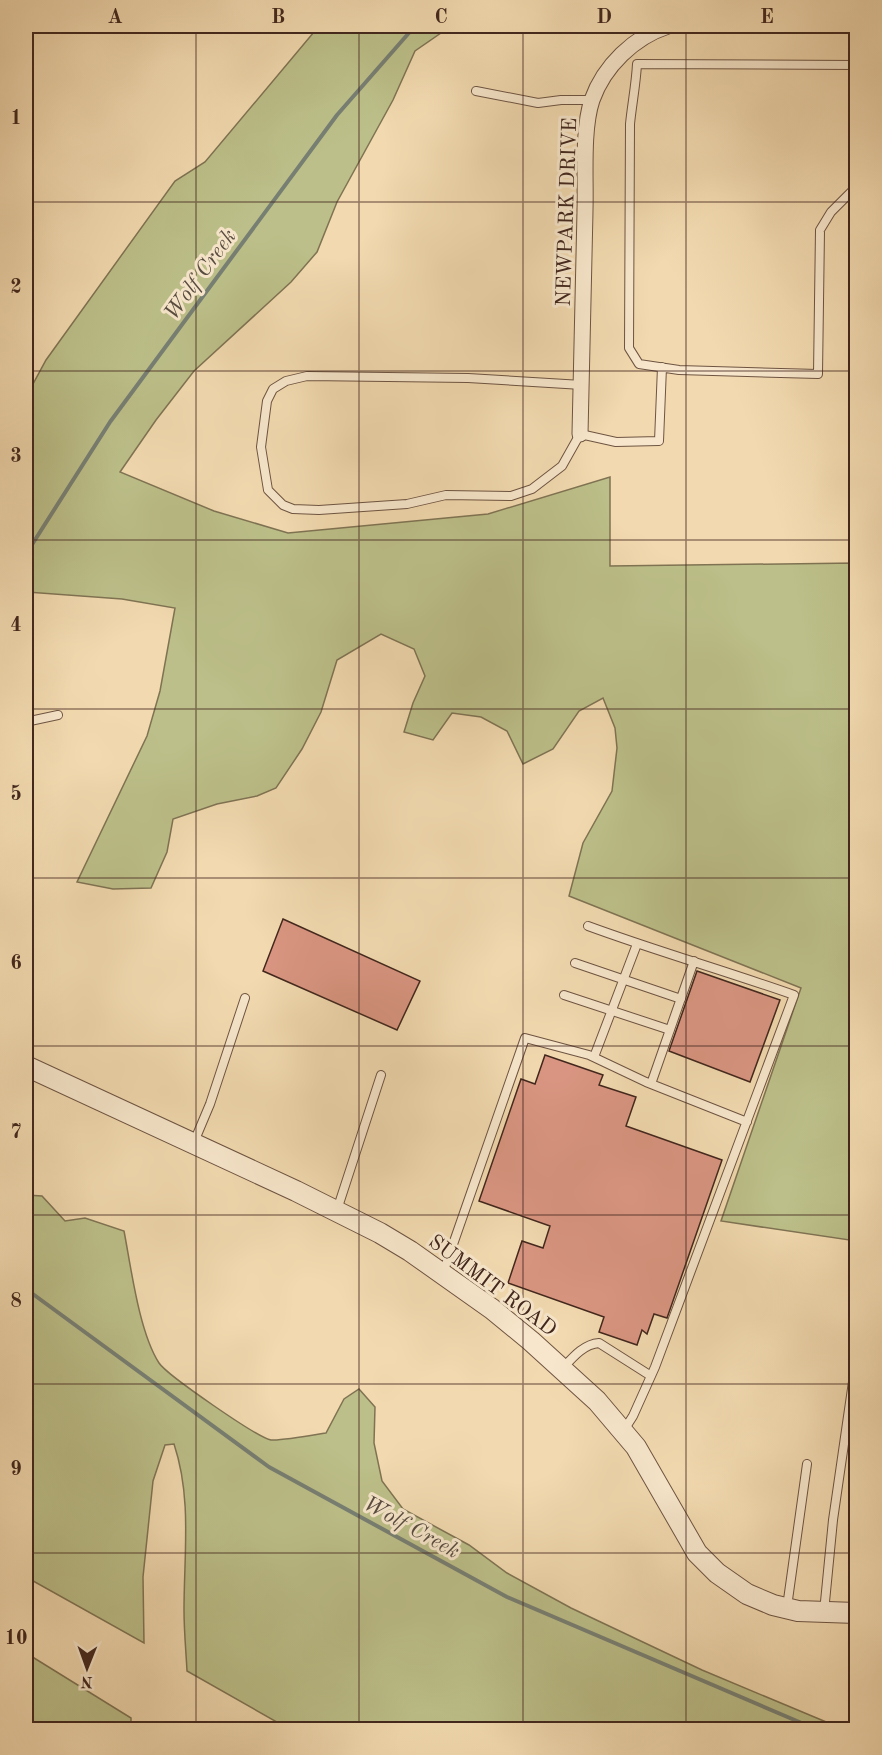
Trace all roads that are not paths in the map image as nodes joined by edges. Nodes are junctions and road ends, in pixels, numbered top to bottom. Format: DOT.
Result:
graph roads {
  1 [pos="665,26"];
  2 [pos="630,47"];
  3 [pos="637,64"];
  4 [pos="856,65"];
  5 [pos="476,91"];
  6 [pos="592,100"];
  7 [pos="856,187"];
  8 [pos="662,367"];
  9 [pos="582,385"];
  10 [pos="580,434"];
  11 [pos="58,715"];
  12 [pos="26,725"];
  13 [pos="588,926"];
  14 [pos="637,944"];
  15 [pos="694,961"];
  16 [pos="575,963"];
  17 [pos="624,978"];
  18 [pos="564,995"];
  19 [pos="245,998"];
  20 [pos="681,999"];
  21 [pos="612,1011"];
  22 [pos="670,1030"];
  23 [pos="594,1057"];
  24 [pos="26,1066"];
  25 [pos="381,1075"];
  26 [pos="651,1084"];
  27 [pos="747,1122"];
  28 [pos="194,1144"];
  29 [pos="337,1212"];
  30 [pos="442,1273"];
  31 [pos="856,1361"];
  32 [pos="562,1369"];
  33 [pos="651,1376"];
  34 [pos="624,1431"];
  35 [pos="807,1464"];
  36 [pos="787,1609"];
  37 [pos="824,1613"];
  38 [pos="856,1613"];
  1 -- 2 [label="street, NEWPARK DRIVE"];
  2 -- 3 [label="lane"];
  2 -- 6 [label="street, NEWPARK DRIVE"];
  3 -- 4 [label="lane"];
  3 -- 8 [label="lane"];
  5 -- 6 [label="lane"];
  6 -- 9 [label="street, NEWPARK DRIVE"];
  7 -- 8 [label="lane"];
  8 -- 10 [label="lane"];
  9 -- 10 [label="street, NEWPARK DRIVE"];
  9 -- 10 [label="lane"];
  11 -- 12 [label="lane"];
  13 -- 14 [label="lane"];
  14 -- 15 [label="lane"];
  14 -- 17 [label="lane"];
  15 -- 20 [label="lane"];
  15 -- 27 [label="lane"];
  16 -- 17 [label="lane"];
  17 -- 20 [label="lane"];
  17 -- 21 [label="lane"];
  18 -- 21 [label="lane"];
  19 -- 28 [label="lane"];
  20 -- 22 [label="lane"];
  21 -- 22 [label="lane"];
  21 -- 23 [label="lane"];
  22 -- 26 [label="lane"];
  23 -- 26 [label="lane"];
  23 -- 30 [label="lane"];
  24 -- 28 [label="street, SUMMIT ROAD"];
  25 -- 29 [label="lane"];
  26 -- 27 [label="lane"];
  27 -- 33 [label="lane"];
  28 -- 29 [label="street, SUMMIT ROAD"];
  29 -- 30 [label="street, SUMMIT ROAD"];
  30 -- 32 [label="street, SUMMIT ROAD"];
  31 -- 37 [label="lane"];
  32 -- 33 [label="lane"];
  32 -- 34 [label="street, SUMMIT ROAD"];
  33 -- 34 [label="lane"];
  34 -- 36 [label="street, SUMMIT ROAD"];
  35 -- 36 [label="lane"];
  36 -- 37 [label="street, SUMMIT ROAD"];
  37 -- 38 [label="street, SUMMIT ROAD"];
}
